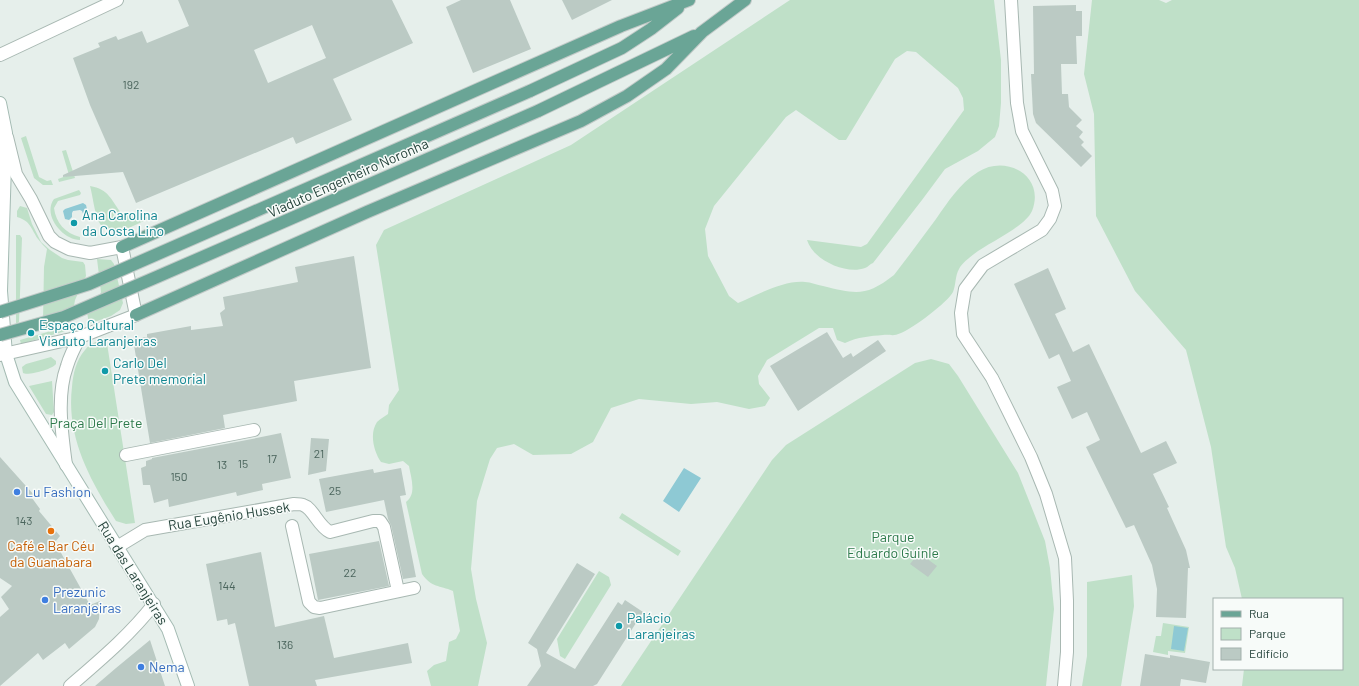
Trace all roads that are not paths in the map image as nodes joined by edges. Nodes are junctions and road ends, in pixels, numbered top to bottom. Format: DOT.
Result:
graph roads {
  1 [pos="117,0"];
  2 [pos="688,0"];
  3 [pos="745,0"];
  4 [pos="1011,0"];
  5 [pos="702,32"];
  6 [pos="0,55"];
  7 [pos="0,103"];
  8 [pos="6,133"];
  9 [pos="122,247"];
  10 [pos="0,291"];
  11 [pos="0,312"];
  12 [pos="136,315"];
  13 [pos="0,335"];
  14 [pos="80,337"];
  15 [pos="3,355"];
  16 [pos="254,430"];
  17 [pos="126,455"];
  18 [pos="66,465"];
  19 [pos="292,526"];
  20 [pos="117,547"];
  21 [pos="414,588"];
  22 [pos="398,591"];
  23 [pos="154,604"];
  24 [pos="70,686"];
  25 [pos="188,686"];
  26 [pos="1064,686"];
  1 -- 6 [label="street"];
  2 -- 9 [label="main road"];
  2 -- 11 [label="main road, Viaduto Engenheiro Noronha, bridge"];
  3 -- 5 [label="main road"];
  4 -- 26 [label="street"];
  5 -- 12 [label="main road"];
  5 -- 13 [label="main road, Viaduto Engenheiro Noronha, bridge"];
  7 -- 8 [label="street, Rua das Laranjeiras"];
  8 -- 9 [label="street"];
  8 -- 10 [label="street, Rua das Laranjeiras"];
  9 -- 12 [label="street"];
  10 -- 15 [label="street, Rua das Laranjeiras"];
  12 -- 14 [label="street"];
  14 -- 15 [label="street"];
  14 -- 18 [label="street, Rua das Laranjeiras"];
  15 -- 18 [label="street, Rua das Laranjeiras"];
  16 -- 17 [label="street"];
  18 -- 20 [label="street, Rua das Laranjeiras"];
  19 -- 22 [label="street"];
  20 -- 22 [label="street, Rua Eugênio Hussek"];
  20 -- 23 [label="street, Rua das Laranjeiras"];
  21 -- 22 [label="street"];
  23 -- 24 [label="street"];
  23 -- 25 [label="street, Rua das Laranjeiras"];
}
